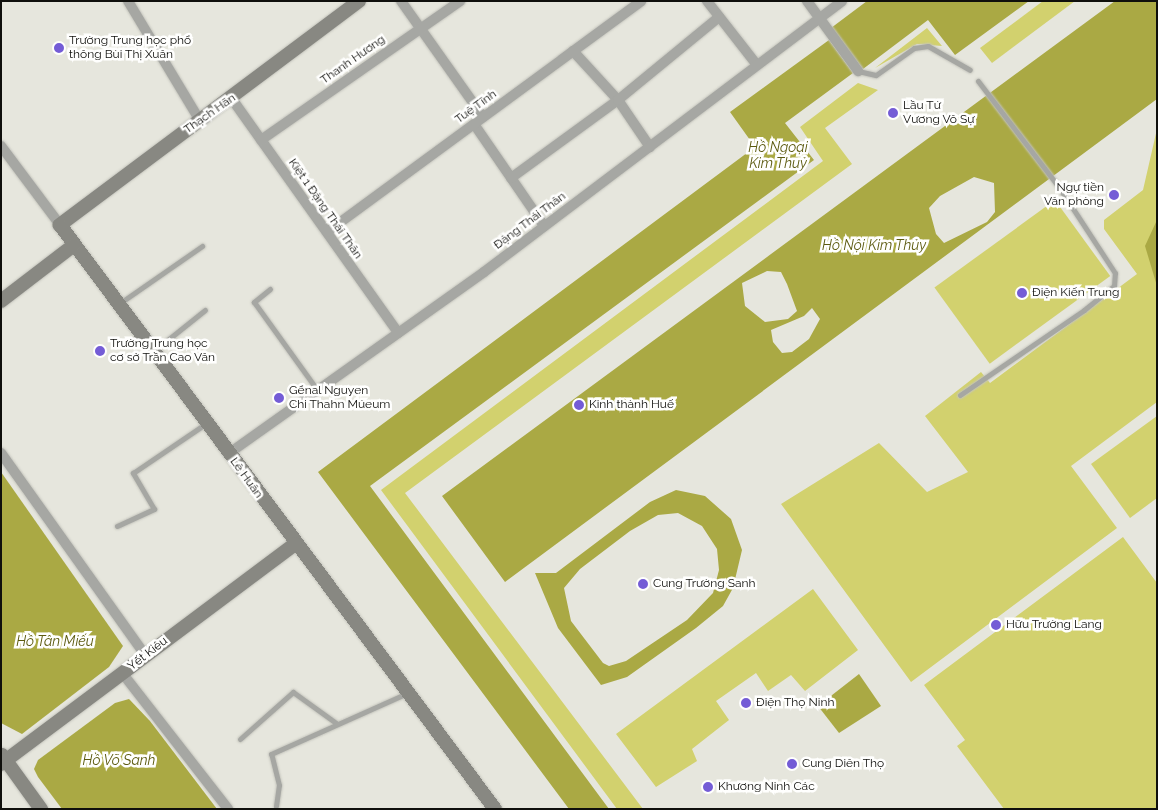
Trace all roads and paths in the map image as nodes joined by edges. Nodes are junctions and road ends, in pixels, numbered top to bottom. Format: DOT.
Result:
graph roads {
  1 [pos="128,1"];
  2 [pos="359,1"];
  3 [pos="401,1"];
  4 [pos="460,1"];
  5 [pos="706,1"];
  6 [pos="807,1"];
  7 [pos="842,1"];
  8 [pos="637,3"];
  9 [pos="719,17"];
  10 [pos="819,17"];
  11 [pos="420,29"];
  12 [pos="573,51"];
  13 [pos="758,65"];
  14 [pos="970,70"];
  15 [pos="858,71"];
  16 [pos="978,81"];
  17 [pos="232,99"];
  18 [pos="618,100"];
  19 [pos="483,117"];
  20 [pos="200,121"];
  21 [pos="474,124"];
  22 [pos="261,140"];
  23 [pos="1,146"];
  24 [pos="650,146"];
  25 [pos="511,178"];
  26 [pos="60,225"];
  27 [pos="544,226"];
  28 [pos="327,232"];
  29 [pos="74,245"];
  30 [pos="202,246"];
  31 [pos="270,289"];
  32 [pos="1,301"];
  33 [pos="118,304"];
  34 [pos="206,310"];
  35 [pos="398,333"];
  36 [pos="153,352"];
  37 [pos="318,392"];
  38 [pos="960,395"];
  39 [pos="206,423"];
  40 [pos="1,453"];
  41 [pos="228,454"];
  42 [pos="117,526"];
  43 [pos="295,544"];
  44 [pos="146,656"];
  45 [pos="123,674"];
  46 [pos="405,694"];
  47 [pos="336,723"];
  48 [pos="240,739"];
  49 [pos="3,760"];
  50 [pos="276,806"];
  51 [pos="41,809"];
  52 [pos="228,809"];
  53 [pos="494,809"];
  1 -- 20 [label="street"];
  2 -- 17 [label="street, Thạch Hãn"];
  3 -- 11 [label="street"];
  4 -- 11 [label="street, Thanh Hương"];
  5 -- 9 [label="street"];
  6 -- 10 [label="street"];
  7 -- 10 [label="street, Đặng Thái Thân"];
  8 -- 12 [label="street, Tuệ Tĩnh"];
  9 -- 13 [label="street"];
  9 -- 18 [label="street"];
  10 -- 13 [label="street, Đặng Thái Thân"];
  10 -- 15 [label="street"];
  11 -- 19 [label="street"];
  11 -- 22 [label="street, Thanh Hương"];
  12 -- 18 [label="street"];
  12 -- 19 [label="street, Tuệ Tĩnh"];
  13 -- 24 [label="street, Đặng Thái Thân"];
  14 -- 15 [label="lane"];
  16 -- 38 [label="lane"];
  17 -- 20 [label="street, Thạch Hãn"];
  17 -- 22 [label="street, Kiệt 1 Đặng Thái Thân"];
  18 -- 24 [label="street"];
  18 -- 25 [label="street"];
  19 -- 21 [label="street, Tuệ Tĩnh"];
  20 -- 26 [label="street, Thạch Hãn"];
  21 -- 25 [label="street"];
  21 -- 28 [label="street, Tuệ Tĩnh"];
  22 -- 28 [label="street, Kiệt 1 Đặng Thái Thân"];
  23 -- 26 [label="street, Lê Huân"];
  24 -- 27 [label="street, Đặng Thái Thân"];
  25 -- 27 [label="street"];
  26 -- 29 [label="street, Lê Huân"];
  27 -- 35 [label="street, Đặng Thái Thân"];
  28 -- 35 [label="street, Kiệt 1 Đặng Thái Thân"];
  29 -- 32 [label="street"];
  29 -- 33 [label="street, Lê Huân"];
  30 -- 33 [label="lane"];
  31 -- 37 [label="lane"];
  33 -- 36 [label="street, Lê Huân"];
  34 -- 36 [label="lane"];
  35 -- 37 [label="street, Đặng Thái Thân"];
  36 -- 39 [label="street, Lê Huân"];
  37 -- 41 [label="street, Đặng Thái Thân"];
  39 -- 41 [label="street, Lê Huân"];
  39 -- 42 [label="lane"];
  40 -- 44 [label="street"];
  41 -- 43 [label="street, Lê Huân"];
  43 -- 44 [label="street, Yết Kiêu"];
  43 -- 46 [label="street, Lê Huân"];
  44 -- 45 [label="street, Yết Kiêu"];
  45 -- 49 [label="street, Yết Kiêu"];
  45 -- 52 [label="street"];
  46 -- 47 [label="lane"];
  46 -- 53 [label="street, Lê Huân"];
  47 -- 48 [label="lane"];
  47 -- 50 [label="lane"];
  49 -- 51 [label="street"];
}
